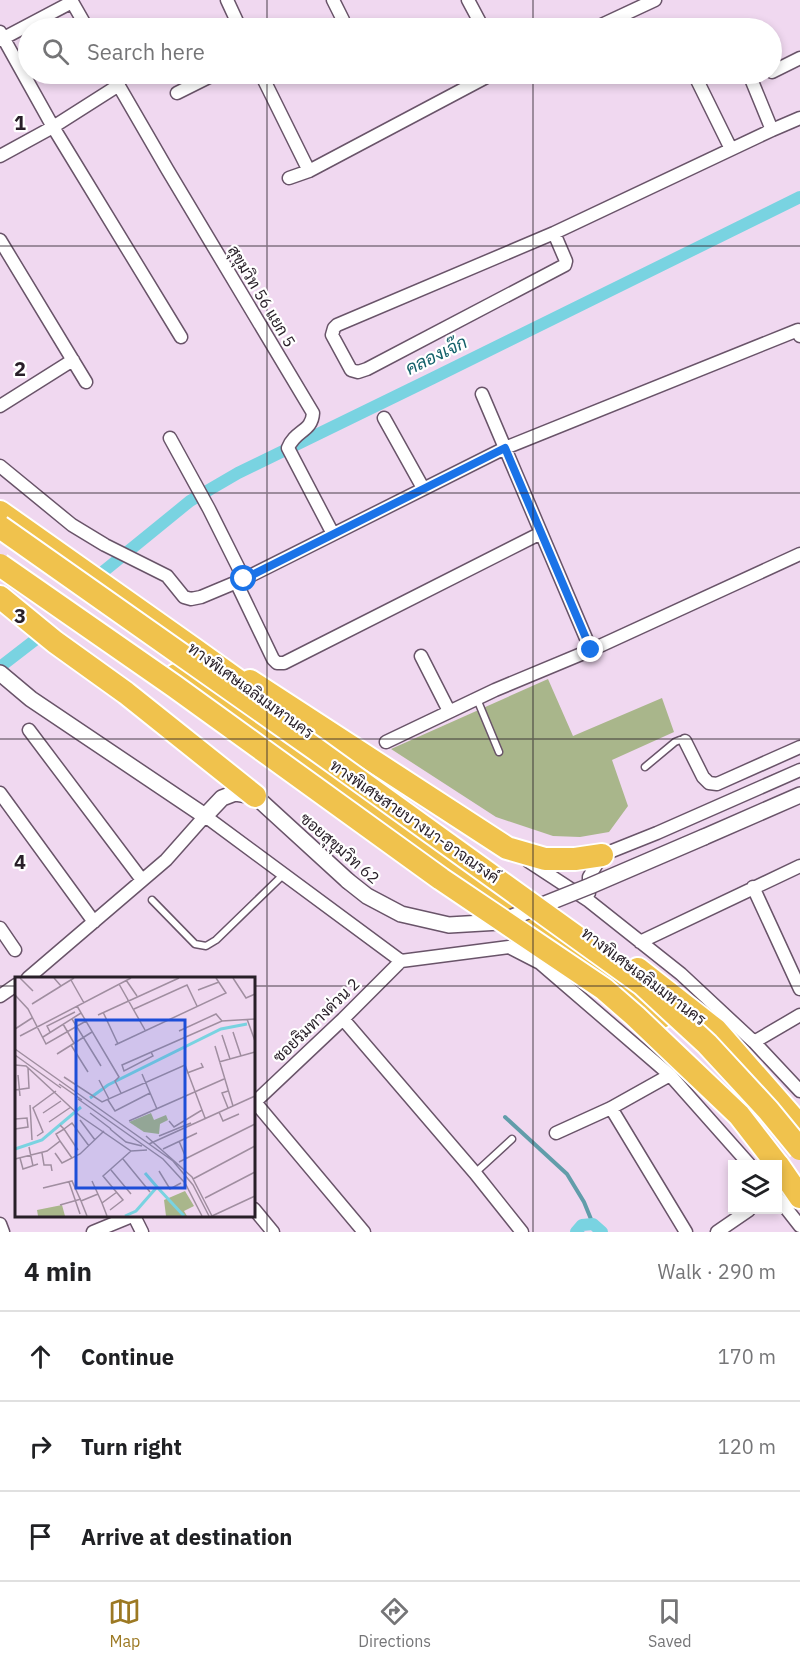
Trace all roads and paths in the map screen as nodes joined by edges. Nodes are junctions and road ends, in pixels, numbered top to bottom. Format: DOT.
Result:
graph roads {
  1 [pos="227,0"];
  2 [pos="333,0"];
  3 [pos="468,0"];
  4 [pos="655,0"];
  5 [pos="71,1"];
  6 [pos="37,18"];
  7 [pos="81,18"];
  8 [pos="235,18"];
  9 [pos="342,18"];
  10 [pos="478,18"];
  11 [pos="617,18"];
  12 [pos="18,28"];
  13 [pos="1,36"];
  14 [pos="800,58"];
  15 [pos="18,66"];
  16 [pos="782,67"];
  17 [pos="28,84"];
  18 [pos="195,84"];
  19 [pos="266,84"];
  20 [pos="473,84"];
  21 [pos="699,84"];
  22 [pos="754,84"];
  23 [pos="119,85"];
  24 [pos="177,93"];
  25 [pos="800,118"];
  26 [pos="53,127"];
  27 [pos="772,130"];
  28 [pos="731,149"];
  29 [pos="0,156"];
  30 [pos="309,171"];
  31 [pos="289,178"];
  32 [pos="554,233"];
  33 [pos="0,240"];
  34 [pos="800,336"];
  35 [pos="181,337"];
  36 [pos="73,360"];
  37 [pos="86,382"];
  38 [pos="482,394"];
  39 [pos="0,406"];
  40 [pos="384,418"];
  41 [pos="170,438"];
  42 [pos="505,448"];
  43 [pos="0,466"];
  44 [pos="423,489"];
  45 [pos="0,512"];
  46 [pos="0,527"];
  47 [pos="541,533"];
  48 [pos="333,534"];
  49 [pos="800,554"];
  50 [pos="0,555"];
  51 [pos="0,565"];
  52 [pos="240,580"];
  53 [pos="0,597"];
  54 [pos="194,648"];
  55 [pos="591,650"];
  56 [pos="421,656"];
  57 [pos="4,676"];
  58 [pos="477,699"];
  59 [pos="449,711"];
  60 [pos="29,730"];
  61 [pos="685,741"];
  62 [pos="386,742"];
  63 [pos="800,747"];
  64 [pos="499,752"];
  65 [pos="645,767"];
  66 [pos="800,770"];
  67 [pos="0,793"];
  68 [pos="800,795"];
  69 [pos="255,796"];
  70 [pos="205,816"];
  71 [pos="507,848"];
  72 [pos="602,855"];
  73 [pos="800,866"];
  74 [pos="283,875"];
  75 [pos="142,880"];
  76 [pos="753,887"];
  77 [pos="152,900"];
  78 [pos="589,900"];
  79 [pos="94,922"];
  80 [pos="0,928"];
  81 [pos="640,942"];
  82 [pos="15,950"];
  83 [pos="401,961"];
  84 [pos="29,977"];
  85 [pos="15,987"];
  86 [pos="800,989"];
  87 [pos="0,996"];
  88 [pos="800,1015"];
  89 [pos="343,1019"];
  90 [pos="754,1042"];
  91 [pos="670,1075"];
  92 [pos="800,1091"];
  93 [pos="255,1101"];
  94 [pos="255,1103"];
  95 [pos="611,1108"];
  96 [pos="800,1126"];
  97 [pos="556,1133"];
  98 [pos="512,1139"];
  99 [pos="800,1149"];
  100 [pos="745,1160"];
  101 [pos="773,1160"];
  102 [pos="800,1160"];
  103 [pos="782,1172"];
  104 [pos="475,1173"];
  105 [pos="800,1197"];
  106 [pos="782,1204"];
  107 [pos="255,1210"];
  108 [pos="742,1214"];
  109 [pos="128,1217"];
  110 [pos="134,1217"];
  111 [pos="0,1224"];
  112 [pos="800,1226"];
  113 [pos="3,1232"];
  114 [pos="93,1232"];
  115 [pos="142,1232"];
  116 [pos="273,1232"];
  117 [pos="364,1232"];
  118 [pos="522,1232"];
  119 [pos="686,1232"];
  120 [pos="717,1232"];
  1 -- 8 [label="street"];
  2 -- 9 [label="street"];
  3 -- 10 [label="street"];
  4 -- 11 [label="street"];
  5 -- 6 [label="street"];
  5 -- 7 [label="street"];
  12 -- 13 [label="street"];
  13 -- 15 [label="street"];
  14 -- 16 [label="street"];
  17 -- 26 [label="street"];
  18 -- 24 [label="street"];
  19 -- 30 [label="street"];
  20 -- 30 [label="street"];
  21 -- 28 [label="street"];
  22 -- 27 [label="street"];
  23 -- 26 [label="street"];
  23 -- 48 [label="street, สุขุมวิท 56 แยก 5"];
  25 -- 27 [label="street"];
  26 -- 29 [label="street"];
  26 -- 35 [label="street"];
  27 -- 28 [label="street"];
  28 -- 32 [label="street"];
  30 -- 31 [label="street"];
  32 -- 32 [label="street"];
  33 -- 36 [label="street"];
  34 -- 42 [label="street"];
  36 -- 37 [label="street"];
  36 -- 39 [label="street"];
  38 -- 42 [label="street"];
  40 -- 44 [label="street"];
  41 -- 52 [label="street"];
  42 -- 44 [label="street"];
  42 -- 47 [label="street"];
  43 -- 52 [label="street"];
  44 -- 48 [label="street"];
  45 -- 54 [label="highway, ทางพิเศษเฉลิมมหานคร"];
  46 -- 99 [label="highway, ทางพิเศษสายบางนา-อาจณรงค์, bridge"];
  47 -- 52 [label="street"];
  47 -- 55 [label="street"];
  48 -- 52 [label="street"];
  49 -- 55 [label="street"];
  50 -- 102 [label="highway, ทางพิเศษเฉลิมมหานคร"];
  51 -- 101 [label="highway, ทางพิเศษสายบางนา-อาจณรงค์, bridge"];
  53 -- 69 [label="highway"];
  54 -- 71 [label="highway"];
  54 -- 96 [label="highway, ทางพิเศษเฉลิมมหานคร"];
  55 -- 58 [label="street"];
  56 -- 59 [label="street"];
  57 -- 70 [label="street"];
  58 -- 59 [label="street"];
  58 -- 64 [label="lane"];
  59 -- 62 [label="street"];
  60 -- 75 [label="street"];
  61 -- 63 [label="street"];
  61 -- 65 [label="lane"];
  66 -- 72 [label="street"];
  67 -- 79 [label="street"];
  68 -- 69 [label="street, ซอยสุขุมวิท 62, bridge"];
  69 -- 70 [label="street"];
  70 -- 74 [label="street"];
  70 -- 75 [label="street"];
  71 -- 72 [label="highway"];
  71 -- 78 [label="street"];
  72 -- 78 [label="street"];
  73 -- 76 [label="street"];
  74 -- 77 [label="lane"];
  74 -- 83 [label="street"];
  75 -- 79 [label="street"];
  76 -- 81 [label="street"];
  76 -- 86 [label="street"];
  78 -- 81 [label="street"];
  79 -- 84 [label="street"];
  80 -- 82 [label="street"];
  81 -- 90 [label="street"];
  83 -- 89 [label="street, ซอยริมทางด่วน 2"];
  83 -- 91 [label="street"];
  85 -- 87 [label="street"];
  88 -- 90 [label="street"];
  89 -- 93 [label="street, ซอยริมทางด่วน 2"];
  89 -- 104 [label="street"];
  90 -- 92 [label="street"];
  91 -- 95 [label="street"];
  91 -- 100 [label="street"];
  94 -- 117 [label="street"];
  95 -- 97 [label="street"];
  95 -- 119 [label="street"];
  98 -- 104 [label="lane"];
  103 -- 105 [label="highway, ทางพิเศษสายบางนา-อาจณรงค์"];
  104 -- 118 [label="street"];
  106 -- 112 [label="street"];
  107 -- 116 [label="street"];
  108 -- 120 [label="street"];
  109 -- 114 [label="street"];
  110 -- 115 [label="street"];
  111 -- 113 [label="street"];
}
